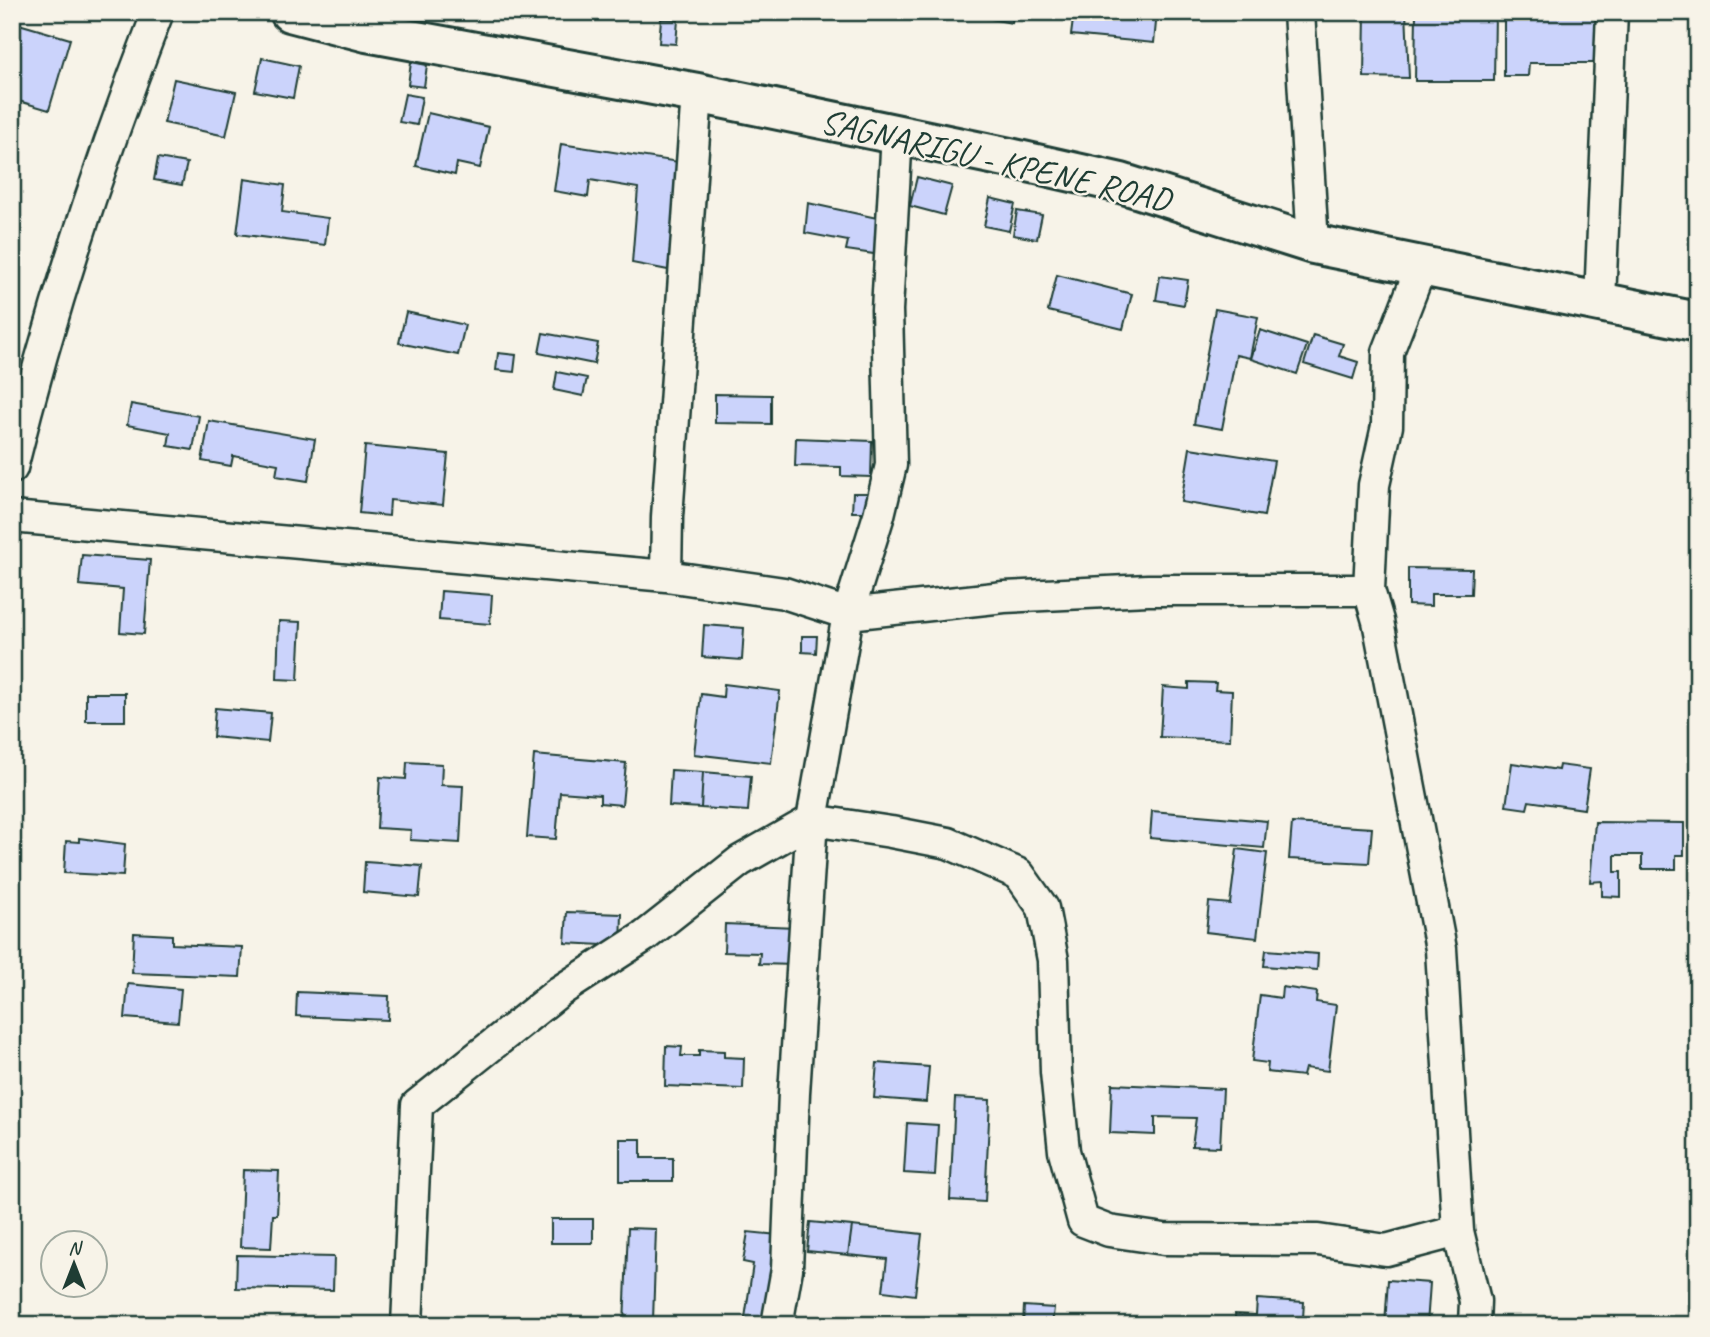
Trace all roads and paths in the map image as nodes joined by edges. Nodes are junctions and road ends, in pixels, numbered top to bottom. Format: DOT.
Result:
graph roads {
  1 [pos="158,12"];
  2 [pos="290,12"];
  3 [pos="1299,12"];
  4 [pos="1612,12"];
  5 [pos="369,22"];
  6 [pos="697,93"];
  7 [pos="897,134"];
  8 [pos="1313,244"];
  9 [pos="1421,267"];
  10 [pos="1600,301"];
  11 [pos="1698,322"];
  12 [pos="12,468"];
  13 [pos="12,517"];
  14 [pos="666,576"];
  15 [pos="1369,590"];
  16 [pos="848,614"];
  17 [pos="812,820"];
  18 [pos="1458,1231"];
  19 [pos="407,1325"];
  20 [pos="777,1325"];
  21 [pos="1474,1325"];
  1 -- 12 [label="street"];
  2 -- 5 [label="street, SAGNARIGU - KPENE ROAD"];
  3 -- 8 [label="street"];
  4 -- 10 [label="street"];
  5 -- 6 [label="street, SAGNARIGU - KPENE ROAD"];
  6 -- 7 [label="street, SAGNARIGU - KPENE ROAD"];
  6 -- 14 [label="street"];
  7 -- 8 [label="street, SAGNARIGU - KPENE ROAD"];
  7 -- 16 [label="street"];
  8 -- 9 [label="street, SAGNARIGU - KPENE ROAD"];
  9 -- 10 [label="street, SAGNARIGU - KPENE ROAD"];
  9 -- 15 [label="street"];
  10 -- 11 [label="street, SAGNARIGU - KPENE ROAD"];
  13 -- 14 [label="street"];
  14 -- 16 [label="street"];
  15 -- 16 [label="street"];
  15 -- 18 [label="street"];
  16 -- 17 [label="street"];
  17 -- 18 [label="street"];
  17 -- 19 [label="street"];
  17 -- 20 [label="street"];
  18 -- 21 [label="street"];
}
